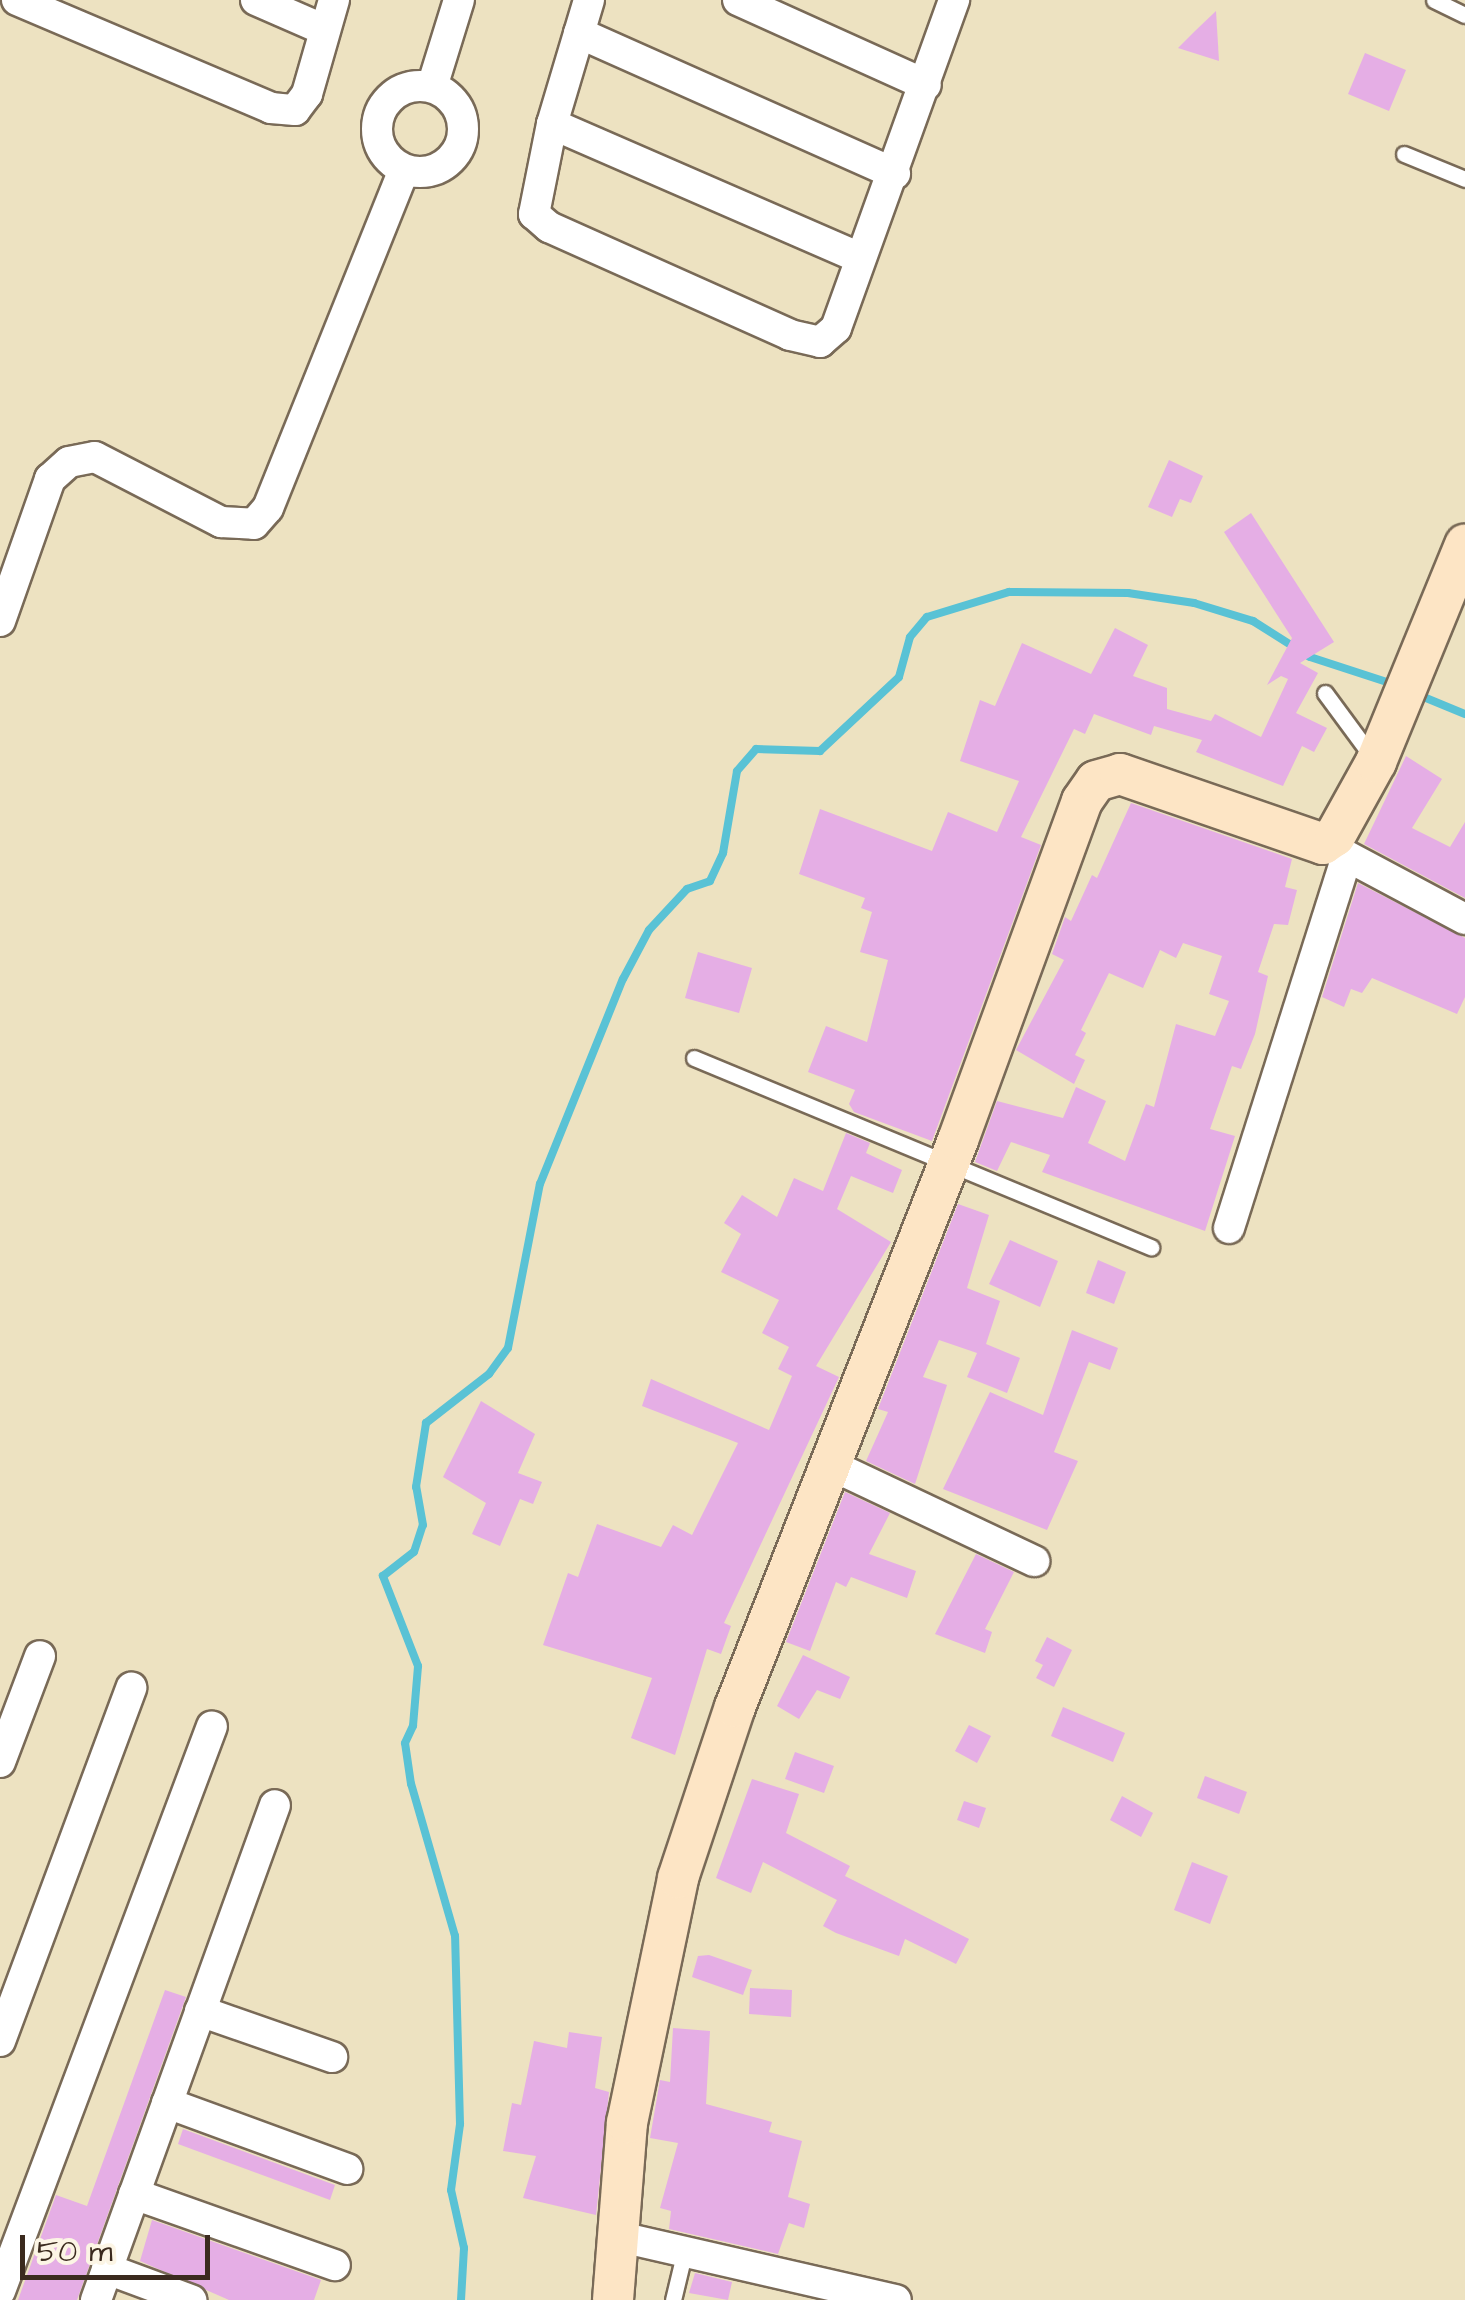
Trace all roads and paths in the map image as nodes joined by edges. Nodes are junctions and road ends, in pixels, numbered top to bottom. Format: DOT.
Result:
graph roads {
  1 [pos="17,0"];
  2 [pos="256,0"];
  3 [pos="334,0"];
  4 [pos="459,0"];
  5 [pos="589,0"];
  6 [pos="738,0"];
  7 [pos="954,0"];
  8 [pos="1434,0"];
  9 [pos="1465,15"];
  10 [pos="325,30"];
  11 [pos="579,33"];
  12 [pos="926,84"];
  13 [pos="432,87"];
  14 [pos="552,124"];
  15 [pos="1404,154"];
  16 [pos="404,170"];
  17 [pos="895,174"];
  18 [pos="1465,179"];
  19 [pos="860,258"];
  20 [pos="1465,546"];
  21 [pos="0,621"];
  22 [pos="1326,692"];
  23 [pos="1376,762"];
  24 [pos="1335,850"];
  25 [pos="1465,919"];
  26 [pos="694,1058"];
  27 [pos="950,1161"];
  28 [pos="1229,1228"];
  29 [pos="1152,1247"];
  30 [pos="831,1465"];
  31 [pos="1034,1561"];
  32 [pos="40,1656"];
  33 [pos="131,1688"];
  34 [pos="212,1726"];
  35 [pos="0,1762"];
  36 [pos="275,1805"];
  37 [pos="200,2011"];
  38 [pos="0,2041"];
  39 [pos="332,2057"];
  40 [pos="167,2104"];
  41 [pos="347,2169"];
  42 [pos="134,2194"];
  43 [pos="616,2236"];
  44 [pos="685,2249"];
  45 [pos="335,2265"];
  46 [pos="108,2269"];
  47 [pos="0,2291"];
  48 [pos="96,2300"];
  49 [pos="192,2300"];
  50 [pos="613,2300"];
  51 [pos="673,2300"];
  52 [pos="896,2300"];
  1 -- 10 [label="street"];
  2 -- 10 [label="street"];
  3 -- 10 [label="street"];
  4 -- 13 [label="street"];
  5 -- 11 [label="street"];
  6 -- 12 [label="street"];
  7 -- 12 [label="street"];
  8 -- 9 [label="lane"];
  11 -- 14 [label="street"];
  11 -- 17 [label="street"];
  12 -- 17 [label="street"];
  13 -- 16 [label="street"];
  13 -- 16 [label="street"];
  14 -- 19 [label="street"];
  14 -- 19 [label="street"];
  15 -- 18 [label="lane"];
  16 -- 21 [label="street"];
  17 -- 19 [label="street"];
  20 -- 23 [label="street"];
  22 -- 23 [label="lane"];
  23 -- 24 [label="street"];
  24 -- 25 [label="street"];
  24 -- 27 [label="street"];
  24 -- 28 [label="street"];
  26 -- 27 [label="lane"];
  27 -- 29 [label="lane"];
  27 -- 30 [label="street"];
  30 -- 31 [label="street"];
  30 -- 43 [label="street"];
  32 -- 35 [label="street"];
  33 -- 38 [label="street"];
  34 -- 47 [label="street"];
  36 -- 37 [label="street"];
  37 -- 39 [label="street"];
  37 -- 40 [label="street"];
  40 -- 41 [label="street"];
  40 -- 42 [label="street"];
  42 -- 45 [label="street"];
  42 -- 46 [label="street"];
  43 -- 44 [label="street"];
  43 -- 50 [label="street"];
  44 -- 51 [label="lane"];
  44 -- 52 [label="street"];
  46 -- 48 [label="street"];
  46 -- 49 [label="street"];
}
